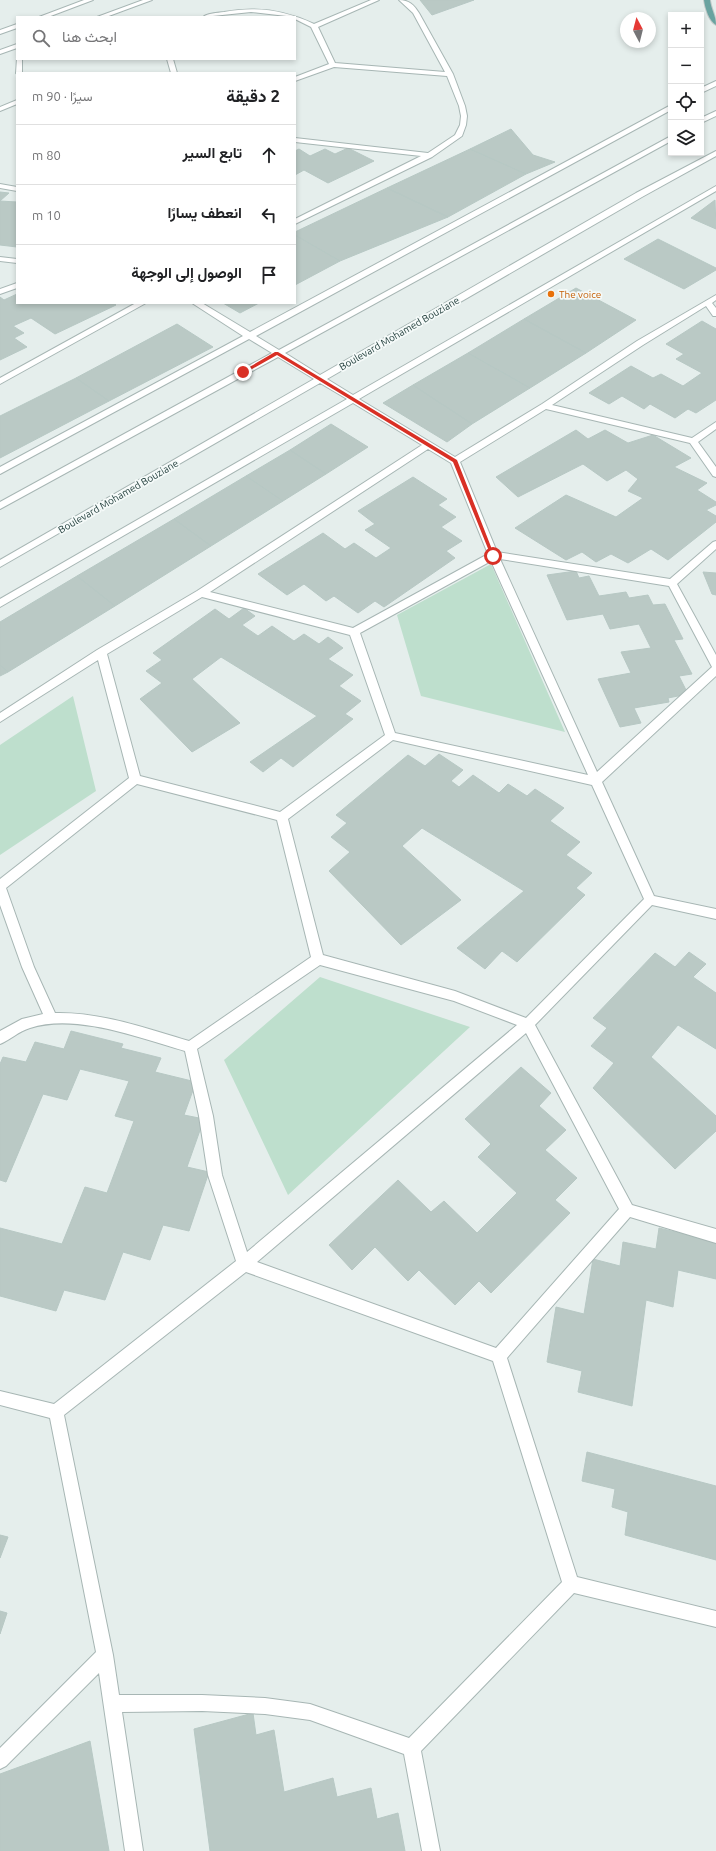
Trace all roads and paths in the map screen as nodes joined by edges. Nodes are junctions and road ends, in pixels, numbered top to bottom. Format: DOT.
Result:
graph roads {
  1 [pos="90,0"];
  2 [pos="148,0"];
  3 [pos="376,0"];
  4 [pos="402,0"];
  5 [pos="707,0"];
  6 [pos="45,16"];
  7 [pos="103,16"];
  8 [pos="214,16"];
  9 [pos="291,16"];
  10 [pos="296,17"];
  11 [pos="716,23"];
  12 [pos="16,26"];
  13 [pos="314,26"];
  14 [pos="0,32"];
  15 [pos="16,46"];
  16 [pos="0,52"];
  17 [pos="19,60"];
  18 [pos="170,60"];
  19 [pos="333,65"];
  20 [pos="19,72"];
  21 [pos="174,72"];
  22 [pos="450,74"];
  23 [pos="296,79"];
  24 [pos="716,83"];
  25 [pos="704,89"];
  26 [pos="16,102"];
  27 [pos="668,109"];
  28 [pos="0,110"];
  29 [pos="716,114"];
  30 [pos="704,120"];
  31 [pos="296,140"];
  32 [pos="668,140"];
  33 [pos="716,153"];
  34 [pos="429,155"];
  35 [pos="0,186"];
  36 [pos="716,188"];
  37 [pos="16,189"];
  38 [pos="296,222"];
  39 [pos="0,259"];
  40 [pos="16,261"];
  41 [pos="16,285"];
  42 [pos="0,292"];
  43 [pos="716,297"];
  44 [pos="708,303"];
  45 [pos="140,304"];
  46 [pos="198,304"];
  47 [pos="716,314"];
  48 [pos="249,336"];
  49 [pos="277,353"];
  50 [pos="320,379"];
  51 [pos="0,381"];
  52 [pos="352,399"];
  53 [pos="545,406"];
  54 [pos="716,426"];
  55 [pos="693,441"];
  56 [pos="428,445"];
  57 [pos="455,461"];
  58 [pos="0,471"];
  59 [pos="716,474"];
  60 [pos="0,506"];
  61 [pos="716,544"];
  62 [pos="493,556"];
  63 [pos="0,564"];
  64 [pos="672,582"];
  65 [pos="201,593"];
  66 [pos="0,604"];
  67 [pos="354,632"];
  68 [pos="101,653"];
  69 [pos="716,664"];
  70 [pos="716,670"];
  71 [pos="0,718"];
  72 [pos="391,736"];
  73 [pos="135,779"];
  74 [pos="595,782"];
  75 [pos="282,817"];
  76 [pos="0,887"];
  77 [pos="650,900"];
  78 [pos="716,914"];
  79 [pos="318,959"];
  80 [pos="51,1019"];
  81 [pos="528,1024"];
  82 [pos="0,1038"];
  83 [pos="190,1047"];
  84 [pos="627,1210"];
  85 [pos="716,1236"];
  86 [pos="244,1264"];
  87 [pos="499,1356"];
  88 [pos="0,1398"];
  89 [pos="56,1412"];
  90 [pos="571,1584"];
  91 [pos="716,1619"];
  92 [pos="105,1655"];
  93 [pos="112,1704"];
  94 [pos="412,1748"];
  95 [pos="0,1760"];
  96 [pos="134,1851"];
  97 [pos="431,1851"];
  1 -- 6 [label="street"];
  2 -- 7 [label="street"];
  3 -- 13 [label="street"];
  4 -- 22 [label="street"];
  5 -- 11 [label="main road"];
  8 -- 9 [label="street"];
  10 -- 13 [label="street"];
  12 -- 14 [label="street"];
  13 -- 19 [label="street"];
  15 -- 16 [label="street"];
  17 -- 20 [label="street"];
  18 -- 21 [label="street"];
  19 -- 22 [label="street"];
  19 -- 23 [label="street"];
  22 -- 34 [label="street"];
  24 -- 25 [label="street"];
  26 -- 28 [label="street"];
  27 -- 48 [label="street"];
  29 -- 30 [label="street"];
  31 -- 34 [label="street"];
  32 -- 49 [label="street"];
  33 -- 50 [label="street, Boulevard Mohamed Bouziane"];
  34 -- 38 [label="street"];
  35 -- 37 [label="street"];
  36 -- 52 [label="street"];
  39 -- 40 [label="street"];
  41 -- 42 [label="street"];
  43 -- 44 [label="street"];
  44 -- 47 [label="street"];
  44 -- 53 [label="street"];
  45 -- 51 [label="street"];
  46 -- 48 [label="street"];
  48 -- 49 [label="street"];
  48 -- 58 [label="street"];
  49 -- 50 [label="street"];
  49 -- 60 [label="street"];
  50 -- 52 [label="street"];
  50 -- 63 [label="street, Boulevard Mohamed Bouziane"];
  52 -- 56 [label="street"];
  52 -- 66 [label="street"];
  53 -- 55 [label="street"];
  53 -- 57 [label="street"];
  54 -- 55 [label="street"];
  55 -- 59 [label="street"];
  56 -- 57 [label="street"];
  56 -- 65 [label="street"];
  57 -- 62 [label="street"];
  61 -- 64 [label="street"];
  62 -- 64 [label="street"];
  62 -- 67 [label="street"];
  62 -- 74 [label="street"];
  64 -- 69 [label="street"];
  65 -- 67 [label="street"];
  65 -- 68 [label="street"];
  67 -- 72 [label="street"];
  68 -- 71 [label="street"];
  68 -- 73 [label="street"];
  70 -- 74 [label="street"];
  72 -- 74 [label="street"];
  72 -- 75 [label="street"];
  73 -- 75 [label="street"];
  73 -- 76 [label="street"];
  74 -- 77 [label="street"];
  75 -- 79 [label="street"];
  76 -- 80 [label="street"];
  77 -- 78 [label="street"];
  77 -- 81 [label="street"];
  79 -- 81 [label="street"];
  79 -- 83 [label="street"];
  80 -- 82 [label="street"];
  80 -- 83 [label="street"];
  81 -- 84 [label="street"];
  81 -- 86 [label="street"];
  83 -- 86 [label="street"];
  84 -- 85 [label="street"];
  84 -- 87 [label="street"];
  86 -- 87 [label="street"];
  86 -- 89 [label="street"];
  87 -- 90 [label="street"];
  88 -- 89 [label="street"];
  89 -- 92 [label="street"];
  90 -- 91 [label="street"];
  90 -- 94 [label="street"];
  92 -- 93 [label="street"];
  92 -- 95 [label="street"];
  93 -- 94 [label="street"];
  93 -- 96 [label="street"];
  94 -- 97 [label="street"];
}
